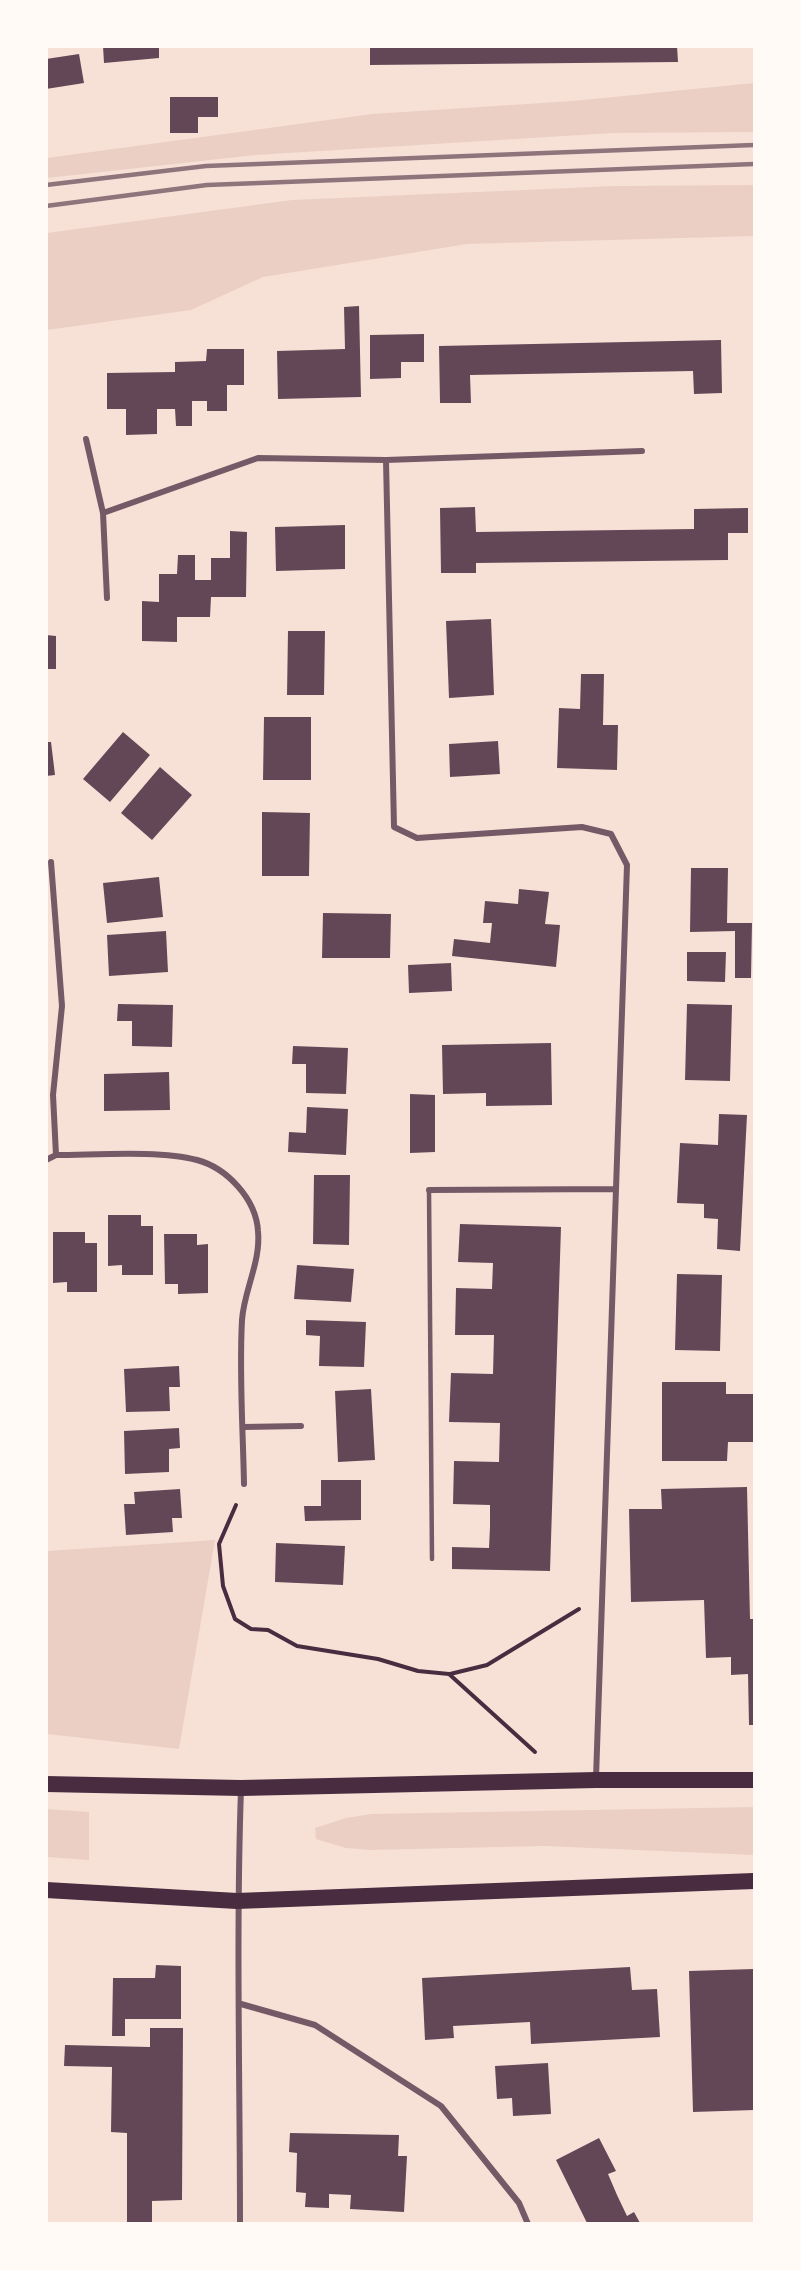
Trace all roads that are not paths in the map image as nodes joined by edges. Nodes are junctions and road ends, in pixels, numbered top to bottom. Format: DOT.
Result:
graph roads {
  1 [pos="86,439"];
  2 [pos="642,451"];
  3 [pos="386,459"];
  4 [pos="103,513"];
  5 [pos="107,598"];
  6 [pos="51,862"];
  7 [pos="50,898"];
  8 [pos="56,1155"];
  9 [pos="46,1160"];
  10 [pos="616,1189"];
  11 [pos="429,1190"];
  12 [pos="302,1426"];
  13 [pos="243,1427"];
  14 [pos="244,1484"];
  15 [pos="432,1559"];
  16 [pos="596,1780"];
  17 [pos="754,1780"];
  18 [pos="46,1784"];
  19 [pos="241,1788"];
  20 [pos="754,1881"];
  21 [pos="46,1890"];
  22 [pos="237,1901"];
  23 [pos="241,2004"];
  24 [pos="240,2223"];
  25 [pos="528,2223"];
  1 -- 4 [label="street"];
  2 -- 3 [label="street"];
  3 -- 4 [label="street"];
  3 -- 10 [label="street"];
  4 -- 5 [label="street"];
  6 -- 7 [label="street"];
  7 -- 8 [label="street"];
  8 -- 9 [label="street"];
  8 -- 13 [label="street"];
  10 -- 11 [label="street"];
  10 -- 16 [label="street"];
  11 -- 15 [label="lane"];
  12 -- 13 [label="street"];
  13 -- 14 [label="street"];
  16 -- 17 [label="highway"];
  16 -- 19 [label="highway"];
  18 -- 19 [label="highway"];
  19 -- 22 [label="street"];
  20 -- 22 [label="highway"];
  21 -- 22 [label="highway"];
  22 -- 23 [label="street"];
  23 -- 24 [label="street"];
  23 -- 25 [label="street"];
}
